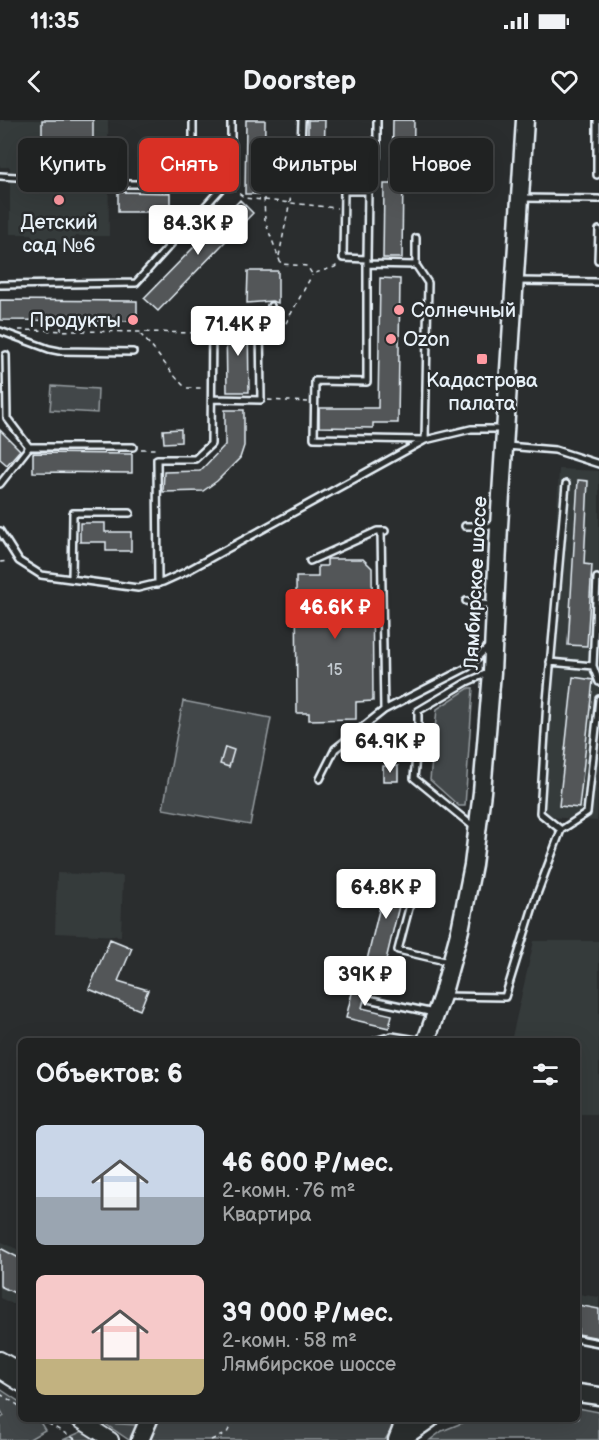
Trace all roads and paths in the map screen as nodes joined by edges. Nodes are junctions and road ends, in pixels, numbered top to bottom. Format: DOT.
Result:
graph roads {
  1 [pos="193,120"];
  2 [pos="231,120"];
  3 [pos="302,120"];
  4 [pos="377,120"];
  5 [pos="525,120"];
  6 [pos="597,120"];
  7 [pos="231,138"];
  8 [pos="302,138"];
  9 [pos="377,138"];
  10 [pos="597,175"];
  11 [pos="0,176"];
  12 [pos="16,177"];
  13 [pos="127,184"];
  14 [pos="218,192"];
  15 [pos="237,192"];
  16 [pos="292,192"];
  17 [pos="264,198"];
  18 [pos="520,198"];
  19 [pos="599,199"];
  20 [pos="290,202"];
  21 [pos="333,208"];
  22 [pos="599,230"];
  23 [pos="416,238"];
  24 [pos="279,258"];
  25 [pos="343,258"];
  26 [pos="598,260"];
  27 [pos="367,261"];
  28 [pos="416,265"];
  29 [pos="312,274"];
  30 [pos="515,281"];
  31 [pos="599,282"];
  32 [pos="0,285"];
  33 [pos="271,306"];
  34 [pos="271,320"];
  35 [pos="212,321"];
  36 [pos="61,324"];
  37 [pos="10,329"];
  38 [pos="0,331"];
  39 [pos="61,331"];
  40 [pos="140,333"];
  41 [pos="209,333"];
  42 [pos="133,352"];
  43 [pos="6,355"];
  44 [pos="212,388"];
  45 [pos="212,399"];
  46 [pos="261,400"];
  47 [pos="309,402"];
  48 [pos="506,429"];
  49 [pos="425,440"];
  50 [pos="505,446"];
  51 [pos="29,447"];
  52 [pos="133,447"];
  53 [pos="141,449"];
  54 [pos="155,449"];
  55 [pos="599,464"];
  56 [pos="0,484"];
  57 [pos="566,484"];
  58 [pos="130,513"];
  59 [pos="465,526"];
  60 [pos="499,526"];
  61 [pos="0,531"];
  62 [pos="310,561"];
  63 [pos="597,578"];
  64 [pos="72,579"];
  65 [pos="158,584"];
  66 [pos="466,601"];
  67 [pos="495,606"];
  68 [pos="493,642"];
  69 [pos="550,662"];
  70 [pos="593,666"];
  71 [pos="492,672"];
  72 [pos="599,682"];
  73 [pos="599,699"];
  74 [pos="384,710"];
  75 [pos="418,724"];
  76 [pos="416,756"];
  77 [pos="592,771"];
  78 [pos="599,771"];
  79 [pos="320,778"];
  80 [pos="478,830"];
  81 [pos="561,830"];
  82 [pos="414,893"];
  83 [pos="451,962"];
  84 [pos="442,996"];
  85 [pos="368,999"];
  86 [pos="436,1013"];
  87 [pos="385,1038"];
  88 [pos="405,1038"];
  89 [pos="426,1038"];
  90 [pos="580,1340"];
  91 [pos="599,1343"];
  92 [pos="0,1359"];
  93 [pos="18,1369"];
  94 [pos="0,1371"];
  95 [pos="18,1382"];
  96 [pos="580,1393"];
  97 [pos="0,1394"];
  98 [pos="599,1396"];
  99 [pos="18,1405"];
  100 [pos="45,1422"];
  101 [pos="83,1422"];
  102 [pos="148,1422"];
  103 [pos="232,1422"];
  104 [pos="402,1422"];
  105 [pos="426,1422"];
  106 [pos="77,1440"];
  107 [pos="111,1440"];
  108 [pos="140,1440"];
  109 [pos="211,1440"];
  110 [pos="399,1440"];
  1 -- 13 [label="lane"];
  2 -- 7 [label="lane"];
  3 -- 8 [label="lane"];
  4 -- 9 [label="lane"];
  5 -- 18 [label="main road, Лямбирское шоссе"];
  6 -- 10 [label="lane"];
  11 -- 12 [label="lane"];
  14 -- 32 [label="lane"];
  15 -- 17 [label="path"];
  16 -- 20 [label="path"];
  17 -- 20 [label="path"];
  17 -- 24 [label="path"];
  18 -- 19 [label="lane"];
  18 -- 30 [label="main road, Лямбирское шоссе"];
  20 -- 21 [label="path"];
  20 -- 24 [label="path"];
  22 -- 26 [label="lane"];
  23 -- 28 [label="lane"];
  24 -- 29 [label="path"];
  25 -- 27 [label="lane"];
  25 -- 27 [label="lane"];
  25 -- 29 [label="path"];
  27 -- 28 [label="lane"];
  27 -- 49 [label="lane"];
  28 -- 49 [label="lane"];
  29 -- 34 [label="path"];
  30 -- 31 [label="lane"];
  30 -- 48 [label="main road, Лямбирское шоссе"];
  33 -- 34 [label="lane"];
  34 -- 46 [label="lane"];
  35 -- 44 [label="lane"];
  36 -- 39 [label="path"];
  37 -- 39 [label="path"];
  38 -- 42 [label="lane"];
  39 -- 40 [label="path"];
  40 -- 41 [label="path"];
  40 -- 44 [label="path"];
  43 -- 51 [label="lane"];
  44 -- 45 [label="lane"];
  45 -- 46 [label="lane"];
  45 -- 65 [label="lane"];
  46 -- 47 [label="path"];
  48 -- 49 [label="lane"];
  48 -- 50 [label="main road, Лямбирское шоссе"];
  49 -- 65 [label="lane"];
  50 -- 55 [label="lane"];
  50 -- 60 [label="main road, Лямбирское шоссе"];
  51 -- 52 [label="lane"];
  51 -- 56 [label="lane"];
  53 -- 54 [label="path"];
  57 -- 69 [label="lane"];
  58 -- 64 [label="lane"];
  59 -- 60 [label="lane"];
  60 -- 67 [label="main road, Лямбирское шоссе"];
  61 -- 64 [label="lane"];
  62 -- 74 [label="lane"];
  63 -- 70 [label="lane"];
  64 -- 65 [label="lane"];
  66 -- 67 [label="lane"];
  67 -- 68 [label="main road, Лямбирское шоссе"];
  68 -- 71 [label="main road, Лямбирское шоссе"];
  68 -- 74 [label="lane"];
  69 -- 70 [label="lane"];
  69 -- 81 [label="lane"];
  70 -- 72 [label="lane"];
  71 -- 75 [label="lane"];
  71 -- 80 [label="main road, Лямбирское шоссе"];
  73 -- 77 [label="lane"];
  74 -- 79 [label="lane"];
  76 -- 80 [label="lane"];
  77 -- 78 [label="lane"];
  77 -- 81 [label="lane"];
  80 -- 83 [label="main road, Лямбирское шоссе"];
  81 -- 84 [label="lane"];
  82 -- 83 [label="lane"];
  83 -- 84 [label="main road, Лямбирское шоссе"];
  84 -- 86 [label="main road, Лямбирское шоссе"];
  85 -- 86 [label="lane"];
  86 -- 89 [label="main road, Лямбирское шоссе"];
  87 -- 88 [label="lane"];
  90 -- 91 [label="lane"];
  92 -- 93 [label="main road"];
  94 -- 95 [label="main road"];
  96 -- 98 [label="main road"];
  97 -- 99 [label="path"];
  100 -- 106 [label="path"];
  101 -- 107 [label="main road"];
  102 -- 108 [label="main road"];
  103 -- 109 [label="path"];
  104 -- 110 [label="main road"];
  105 -- 110 [label="main road"];
}
